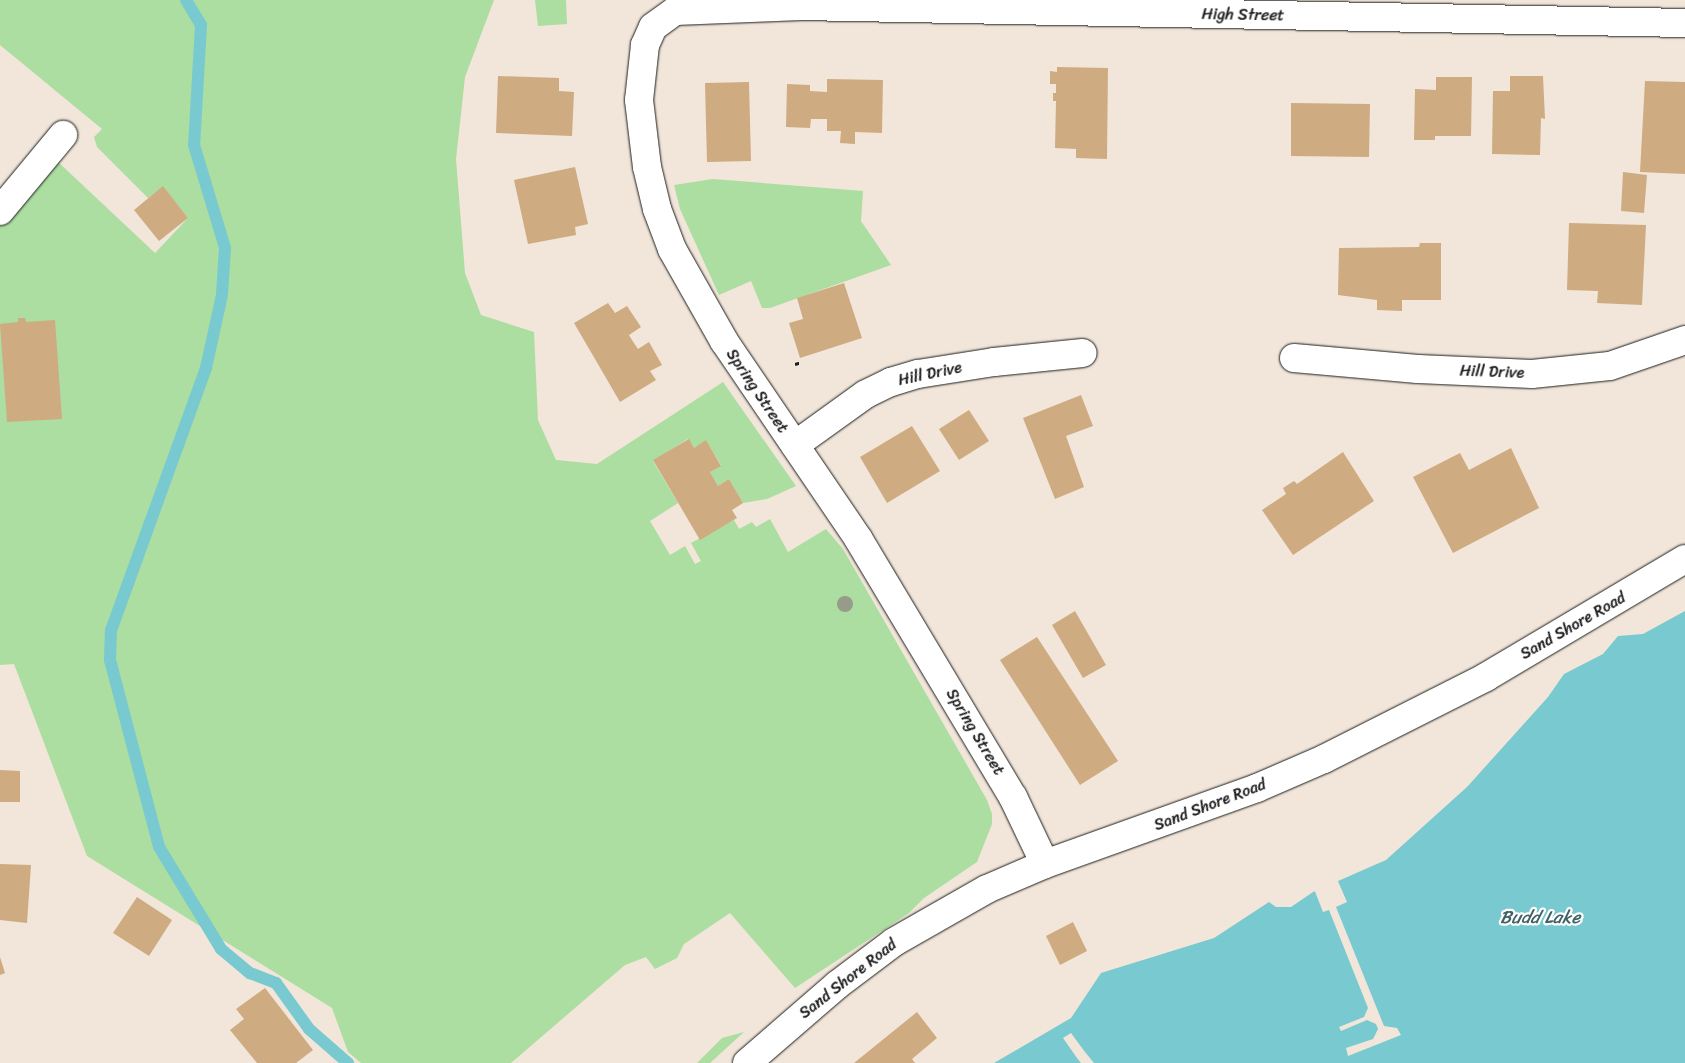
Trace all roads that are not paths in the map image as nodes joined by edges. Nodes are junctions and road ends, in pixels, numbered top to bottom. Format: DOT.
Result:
graph roads {
  1 [pos="801,3"];
  2 [pos="1685,23"];
  3 [pos="63,135"];
  4 [pos="0,211"];
  5 [pos="1685,340"];
  6 [pos="1083,353"];
  7 [pos="1294,358"];
  8 [pos="795,445"];
  9 [pos="1685,559"];
  10 [pos="1045,864"];
  11 [pos="747,1063"];
  1 -- 2 [label="street, High Street"];
  1 -- 8 [label="street, Spring Street"];
  3 -- 4 [label="street"];
  5 -- 7 [label="street, Hill Drive"];
  6 -- 8 [label="street, Hill Drive"];
  8 -- 10 [label="street, Spring Street"];
  9 -- 10 [label="street, Sand Shore Road"];
  10 -- 11 [label="street, Sand Shore Road"];
}
